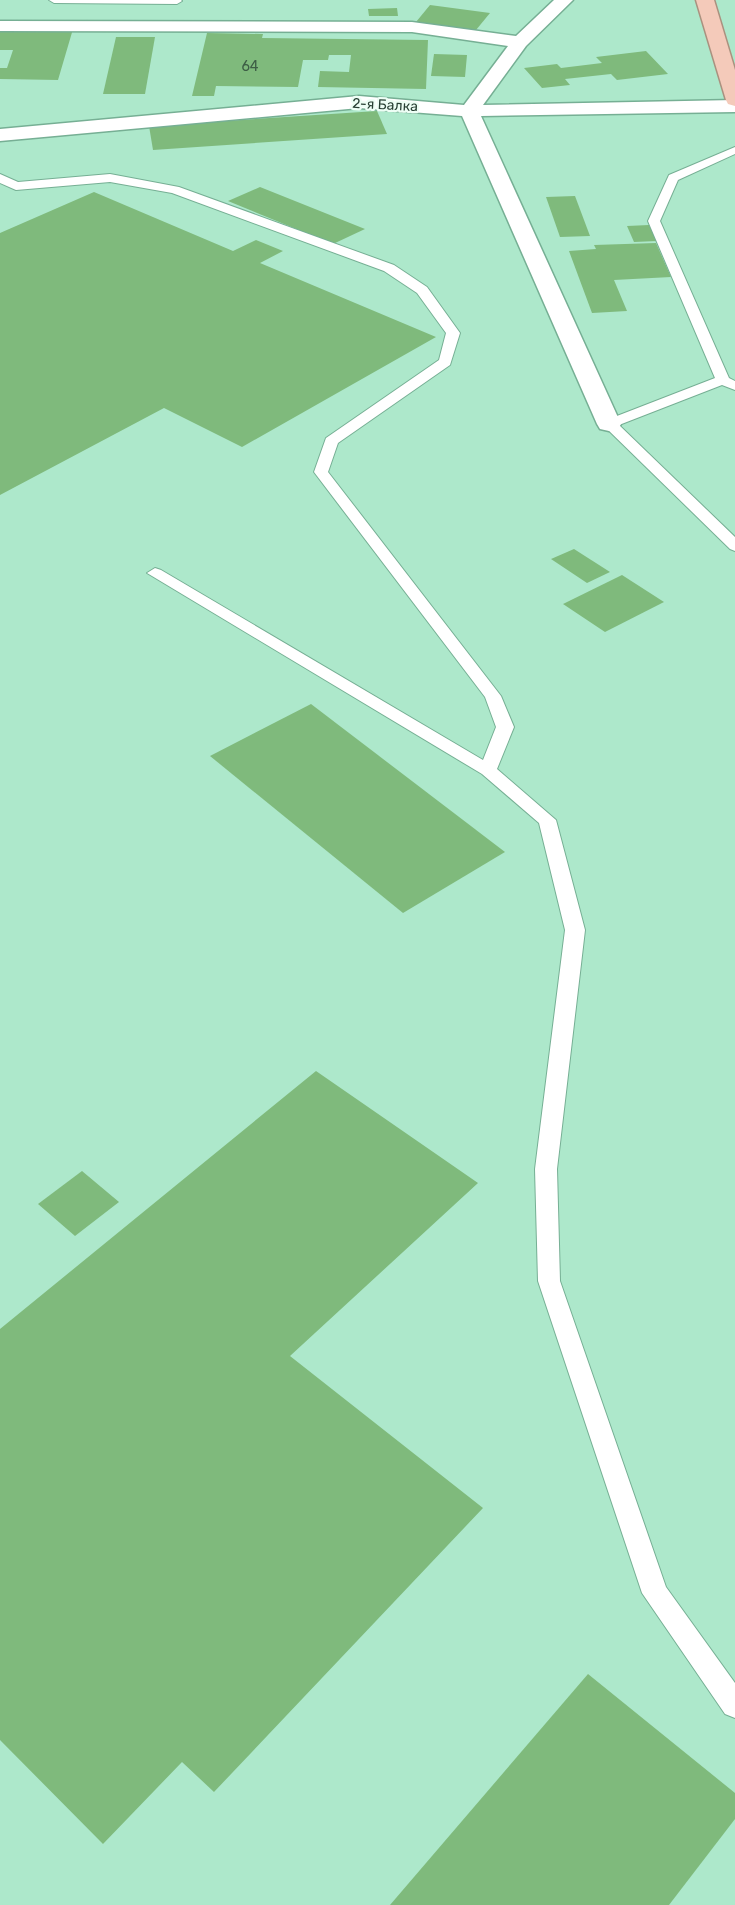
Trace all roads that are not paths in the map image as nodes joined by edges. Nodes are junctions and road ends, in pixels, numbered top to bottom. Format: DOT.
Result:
graph roads {
  1 [pos="54,0"];
  2 [pos="564,0"];
  3 [pos="705,0"];
  4 [pos="177,1"];
  5 [pos="0,26"];
  6 [pos="520,42"];
  7 [pos="735,100"];
  8 [pos="735,106"];
  9 [pos="469,111"];
  10 [pos="0,135"];
  11 [pos="735,150"];
  12 [pos="0,178"];
  13 [pos="729,383"];
  14 [pos="609,424"];
  15 [pos="735,546"];
  16 [pos="155,573"];
  17 [pos="488,770"];
  18 [pos="735,1705"];
  1 -- 4 [label="lane"];
  2 -- 6 [label="street"];
  3 -- 7 [label="highway"];
  5 -- 6 [label="street"];
  6 -- 9 [label="street"];
  8 -- 9 [label="street, 2-я Балка"];
  9 -- 10 [label="street, 2-я Балка"];
  9 -- 14 [label="street"];
  11 -- 13 [label="lane"];
  12 -- 17 [label="lane"];
  13 -- 14 [label="lane"];
  14 -- 15 [label="lane"];
  16 -- 17 [label="lane"];
  17 -- 18 [label="lane"];
}
